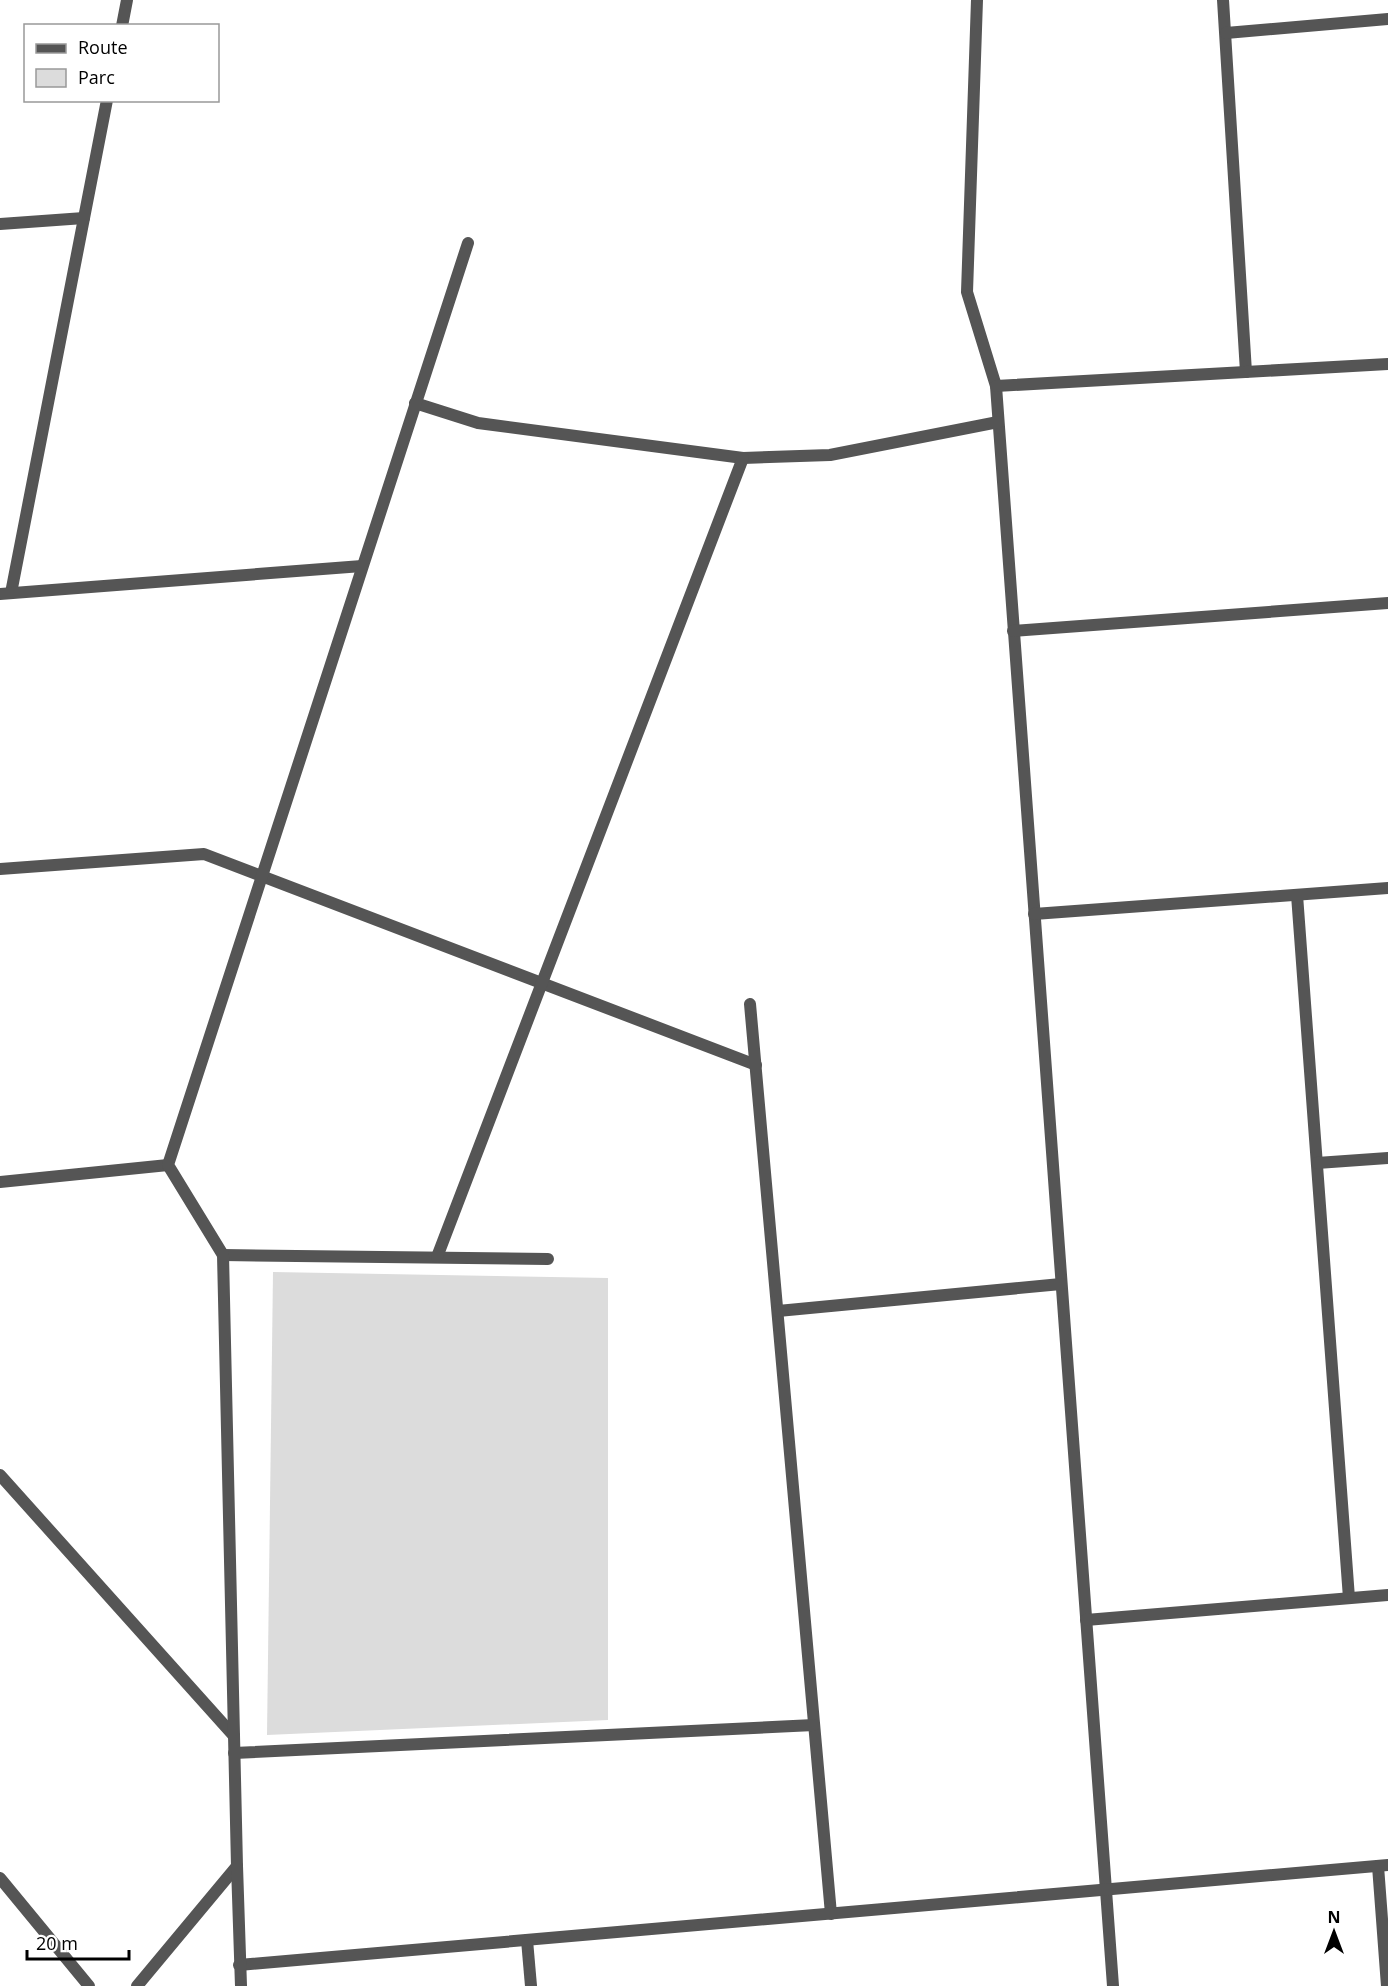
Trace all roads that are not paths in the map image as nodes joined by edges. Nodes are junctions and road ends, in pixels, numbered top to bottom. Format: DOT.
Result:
graph roads {
  1 [pos="127,0"];
  2 [pos="977,0"];
  3 [pos="1223,0"];
  4 [pos="1388,20"];
  5 [pos="122,24"];
  6 [pos="1226,33"];
  7 [pos="107,102"];
  8 [pos="84,218"];
  9 [pos="0,224"];
  10 [pos="468,243"];
  11 [pos="1388,364"];
  12 [pos="1246,372"];
  13 [pos="996,386"];
  14 [pos="415,404"];
  15 [pos="998,422"];
  16 [pos="743,458"];
  17 [pos="362,566"];
  18 [pos="5,593"];
  19 [pos="1388,603"];
  20 [pos="1013,631"];
  21 [pos="0,869"];
  22 [pos="261,876"];
  23 [pos="1388,888"];
  24 [pos="1297,895"];
  25 [pos="1034,914"];
  26 [pos="542,984"];
  27 [pos="750,1004"];
  28 [pos="756,1065"];
  29 [pos="1388,1158"];
  30 [pos="1317,1163"];
  31 [pos="168,1165"];
  32 [pos="0,1182"];
  33 [pos="223,1255"];
  34 [pos="437,1257"];
  35 [pos="548,1258"];
  36 [pos="1061,1284"];
  37 [pos="778,1311"];
  38 [pos="0,1475"];
  39 [pos="1388,1595"];
  40 [pos="1349,1598"];
  41 [pos="1086,1620"];
  42 [pos="814,1725"];
  43 [pos="234,1736"];
  44 [pos="234,1753"];
  45 [pos="237,1866"];
  46 [pos="1383,1866"];
  47 [pos="0,1878"];
  48 [pos="1106,1890"];
  49 [pos="831,1914"];
  50 [pos="527,1940"];
  51 [pos="239,1965"];
  52 [pos="89,1986"];
  53 [pos="137,1986"];
  54 [pos="241,1986"];
  55 [pos="531,1986"];
  56 [pos="1113,1986"];
  57 [pos="1387,1986"];
  1 -- 5 [label="street"];
  2 -- 13 [label="street"];
  3 -- 6 [label="street"];
  4 -- 6 [label="street"];
  6 -- 12 [label="street"];
  7 -- 8 [label="street"];
  8 -- 9 [label="street"];
  8 -- 18 [label="street"];
  10 -- 14 [label="street"];
  11 -- 12 [label="street"];
  12 -- 13 [label="street"];
  13 -- 15 [label="street"];
  14 -- 16 [label="street"];
  14 -- 17 [label="street"];
  15 -- 16 [label="street"];
  15 -- 20 [label="street"];
  16 -- 26 [label="street"];
  17 -- 18 [label="street"];
  17 -- 22 [label="street"];
  19 -- 20 [label="street"];
  20 -- 25 [label="street"];
  21 -- 22 [label="street"];
  22 -- 26 [label="street"];
  22 -- 31 [label="street"];
  23 -- 24 [label="street"];
  24 -- 25 [label="street"];
  24 -- 30 [label="street"];
  25 -- 36 [label="street"];
  26 -- 28 [label="street"];
  26 -- 34 [label="street"];
  27 -- 28 [label="street"];
  28 -- 37 [label="street"];
  29 -- 30 [label="street"];
  30 -- 40 [label="street"];
  31 -- 32 [label="street"];
  31 -- 33 [label="street"];
  33 -- 34 [label="street"];
  33 -- 43 [label="street"];
  34 -- 35 [label="street"];
  36 -- 37 [label="street"];
  36 -- 41 [label="street"];
  37 -- 42 [label="street"];
  38 -- 43 [label="street"];
  39 -- 40 [label="street"];
  40 -- 41 [label="street"];
  41 -- 48 [label="street"];
  42 -- 44 [label="street"];
  42 -- 49 [label="street"];
  43 -- 44 [label="street"];
  44 -- 45 [label="street"];
  45 -- 51 [label="street"];
  45 -- 53 [label="street"];
  46 -- 48 [label="street"];
  46 -- 57 [label="street"];
  47 -- 52 [label="street"];
  48 -- 49 [label="street"];
  48 -- 56 [label="street"];
  49 -- 50 [label="street"];
  50 -- 51 [label="street"];
  50 -- 55 [label="street"];
  51 -- 54 [label="street"];
}
